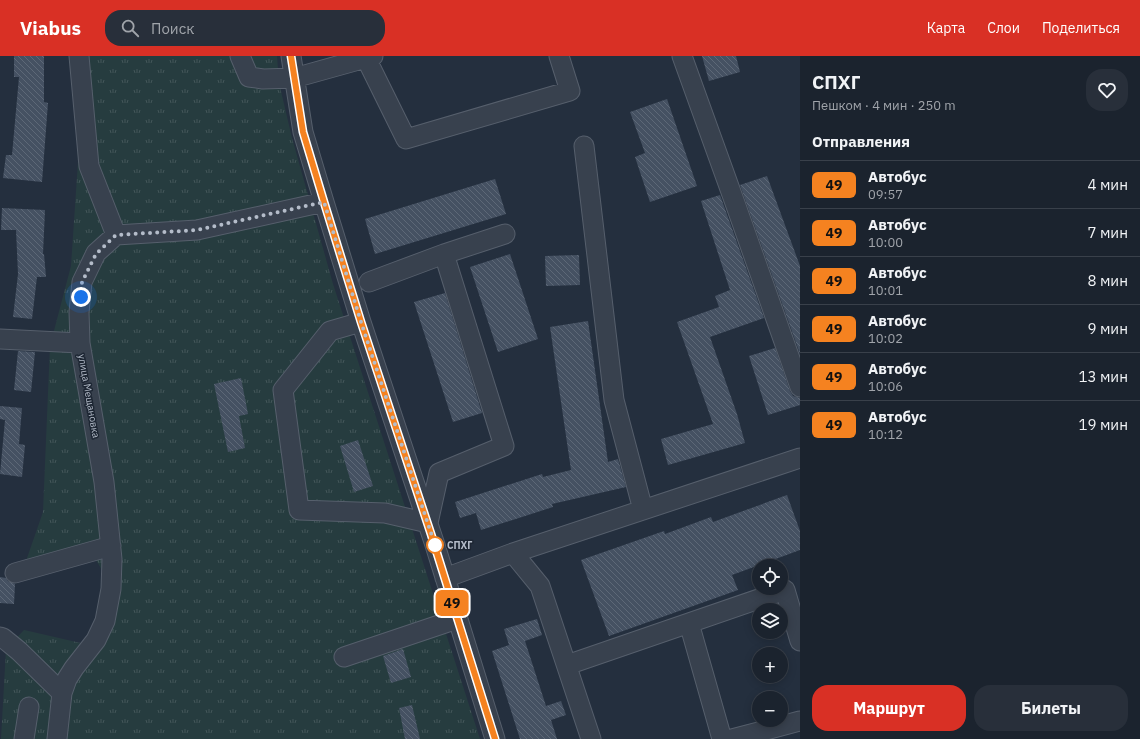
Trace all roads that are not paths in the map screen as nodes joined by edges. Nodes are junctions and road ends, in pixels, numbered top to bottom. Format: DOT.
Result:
graph roads {
  1 [pos="79,56"];
  2 [pos="240,56"];
  3 [pos="291,56"];
  4 [pos="560,56"];
  5 [pos="682,56"];
  6 [pos="370,57"];
  7 [pos="294,78"];
  8 [pos="584,146"];
  9 [pos="324,202"];
  10 [pos="506,234"];
  11 [pos="116,235"];
  12 [pos="444,254"];
  13 [pos="369,282"];
  14 [pos="361,322"];
  15 [pos="0,339"];
  16 [pos="80,343"];
  17 [pos="800,387"];
  18 [pos="800,458"];
  19 [pos="643,510"];
  20 [pos="428,523"];
  21 [pos="111,546"];
  22 [pos="513,553"];
  23 [pos="15,573"];
  24 [pos="445,578"];
  25 [pos="458,619"];
  26 [pos="689,624"];
  27 [pos="0,637"];
  28 [pos="800,641"];
  29 [pos="344,657"];
  30 [pos="567,665"];
  31 [pos="62,693"];
  32 [pos="29,707"];
  33 [pos="800,721"];
  34 [pos="24,739"];
  35 [pos="57,739"];
  36 [pos="495,739"];
  37 [pos="592,739"];
  38 [pos="722,739"];
  39 [pos="732,739"];
  1 -- 11 [label="street"];
  2 -- 7 [label="street"];
  3 -- 7 [label="street"];
  4 -- 6 [label="street"];
  5 -- 17 [label="street"];
  6 -- 7 [label="street"];
  7 -- 9 [label="street"];
  8 -- 19 [label="street"];
  9 -- 11 [label="street"];
  9 -- 14 [label="street"];
  10 -- 12 [label="street"];
  11 -- 16 [label="street, улица Мещановка"];
  12 -- 13 [label="street"];
  12 -- 20 [label="street"];
  14 -- 20 [label="street"];
  14 -- 20 [label="street"];
  15 -- 16 [label="street"];
  16 -- 21 [label="street, улица Мещановка"];
  18 -- 19 [label="street"];
  19 -- 22 [label="street"];
  20 -- 24 [label="street"];
  21 -- 23 [label="street"];
  21 -- 31 [label="street, улица Мещановка"];
  22 -- 24 [label="street"];
  22 -- 30 [label="street"];
  24 -- 25 [label="street"];
  25 -- 29 [label="street"];
  25 -- 36 [label="street"];
  26 -- 28 [label="street"];
  26 -- 30 [label="street"];
  26 -- 38 [label="street"];
  27 -- 31 [label="street"];
  30 -- 37 [label="street"];
  31 -- 35 [label="street, улица Мещановка"];
  32 -- 34 [label="street"];
  33 -- 39 [label="street"];
}
